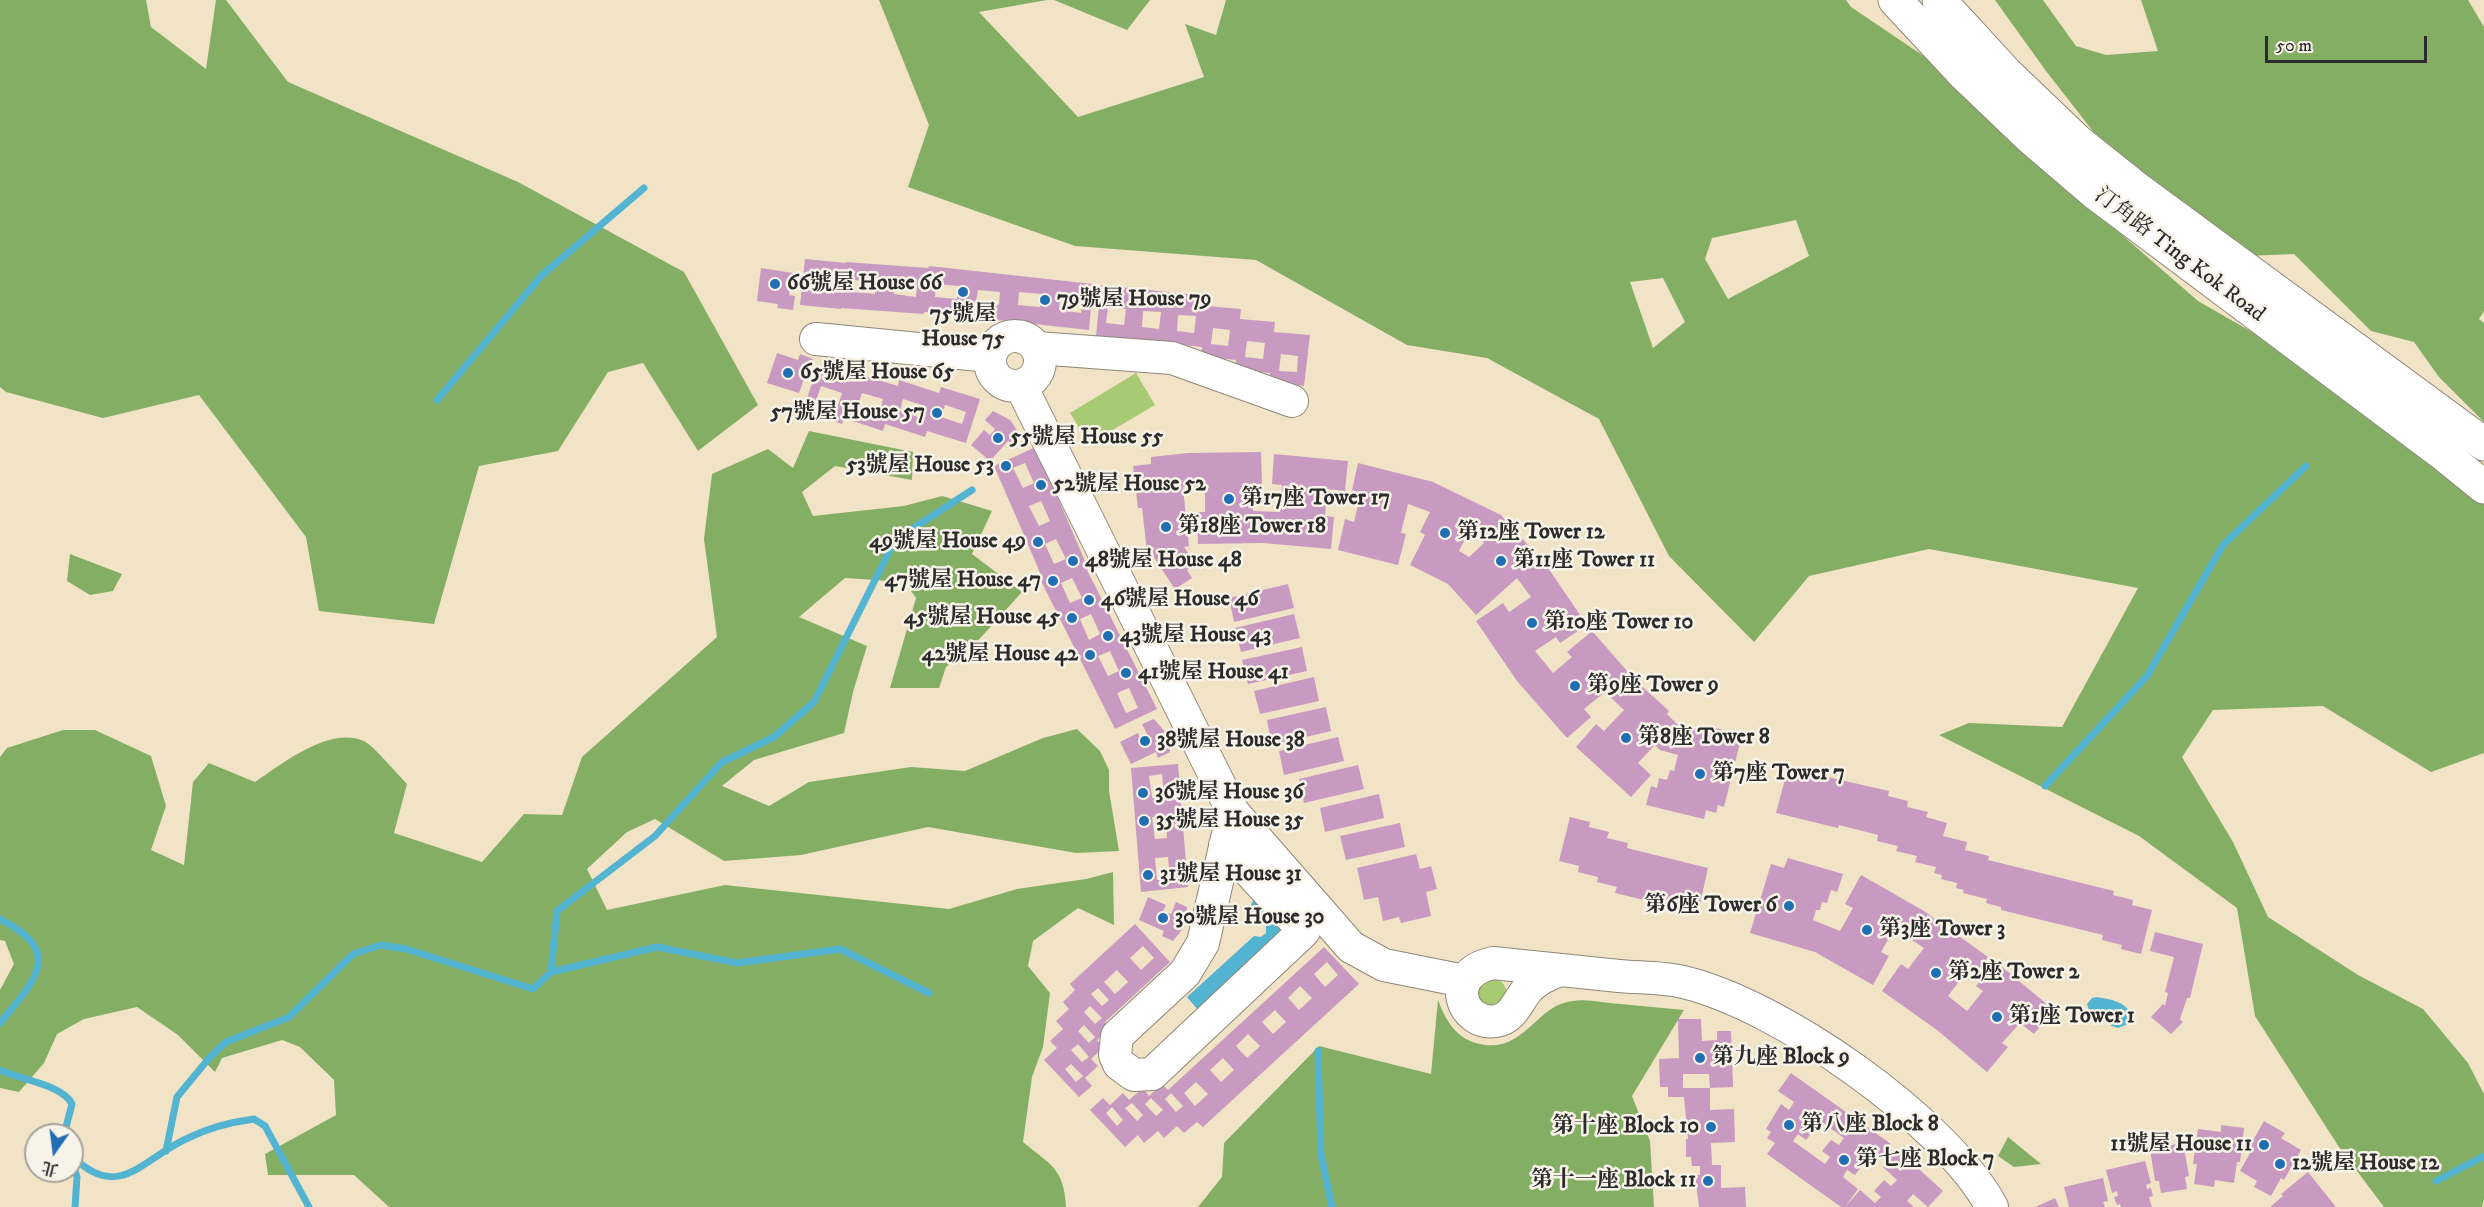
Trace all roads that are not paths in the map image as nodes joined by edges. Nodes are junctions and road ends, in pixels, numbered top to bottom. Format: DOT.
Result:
graph roads {
  1 [pos="1895,0"];
  2 [pos="1940,0"];
  3 [pos="816,339"];
  4 [pos="1037,348"];
  5 [pos="990,356"];
  6 [pos="1022,386"];
  7 [pos="1292,400"];
  8 [pos="2484,444"];
  9 [pos="2484,488"];
  10 [pos="1233,812"];
  11 [pos="1225,845"];
  12 [pos="1560,970"];
  13 [pos="1464,981"];
  14 [pos="1992,1207"];
  1 -- 9 [label="main road, 汀角路 Ting Kok Road"];
  2 -- 8 [label="main road, 汀角路 Ting Kok Road"];
  3 -- 5 [label="street"];
  4 -- 5 [label="street"];
  4 -- 6 [label="street"];
  4 -- 7 [label="street"];
  5 -- 6 [label="street"];
  6 -- 10 [label="street"];
  10 -- 11 [label="street"];
  10 -- 13 [label="street"];
  11 -- 11 [label="street"];
  12 -- 13 [label="street"];
  12 -- 13 [label="street"];
  12 -- 14 [label="street"];
}
